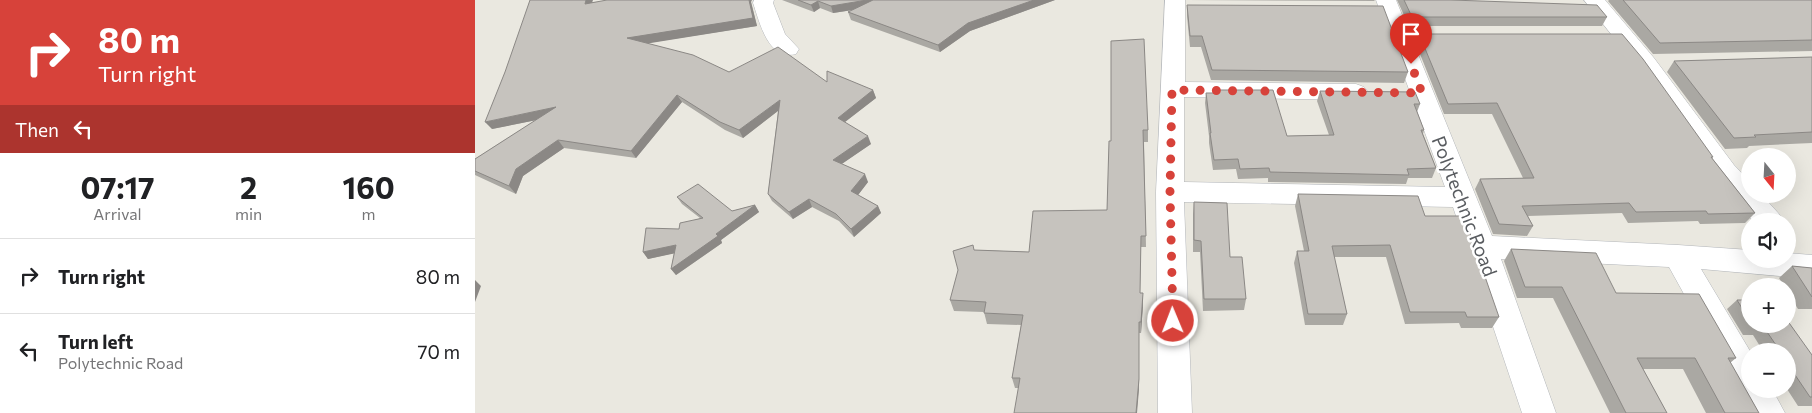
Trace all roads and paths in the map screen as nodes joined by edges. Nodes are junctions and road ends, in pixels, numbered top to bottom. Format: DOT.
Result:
graph roads {
  1 [pos="764,0"];
  2 [pos="1588,4"];
  3 [pos="1181,5"];
  4 [pos="1382,6"];
  5 [pos="1594,34"];
  6 [pos="1623,35"];
  7 [pos="788,49"];
  8 [pos="1675,62"];
  9 [pos="1646,63"];
  10 [pos="1172,90"];
  11 [pos="1374,92"];
  12 [pos="1170,192"];
  13 [pos="1463,197"];
  14 [pos="1762,213"];
  15 [pos="1482,247"];
  16 [pos="1796,252"];
  17 [pos="1678,256"];
  18 [pos="1810,267"];
  19 [pos="1741,366"];
  20 [pos="1759,398"];
  21 [pos="1175,413"];
  22 [pos="1539,413"];
  23 [pos="1768,413"];
  1 -- 7 [label="street"];
  2 -- 6 [label="street"];
  3 -- 10 [label="street"];
  4 -- 13 [label="street, Polytechnic Road"];
  5 -- 6 [label="street"];
  6 -- 9 [label="street"];
  8 -- 9 [label="street"];
  9 -- 14 [label="street"];
  10 -- 11 [label="street"];
  10 -- 12 [label="street"];
  12 -- 13 [label="street"];
  12 -- 21 [label="street"];
  13 -- 15 [label="street, Polytechnic Road"];
  15 -- 17 [label="street"];
  15 -- 22 [label="street, Polytechnic Road"];
  16 -- 18 [label="street"];
  17 -- 18 [label="street"];
  17 -- 19 [label="street"];
  20 -- 23 [label="street"];
}
